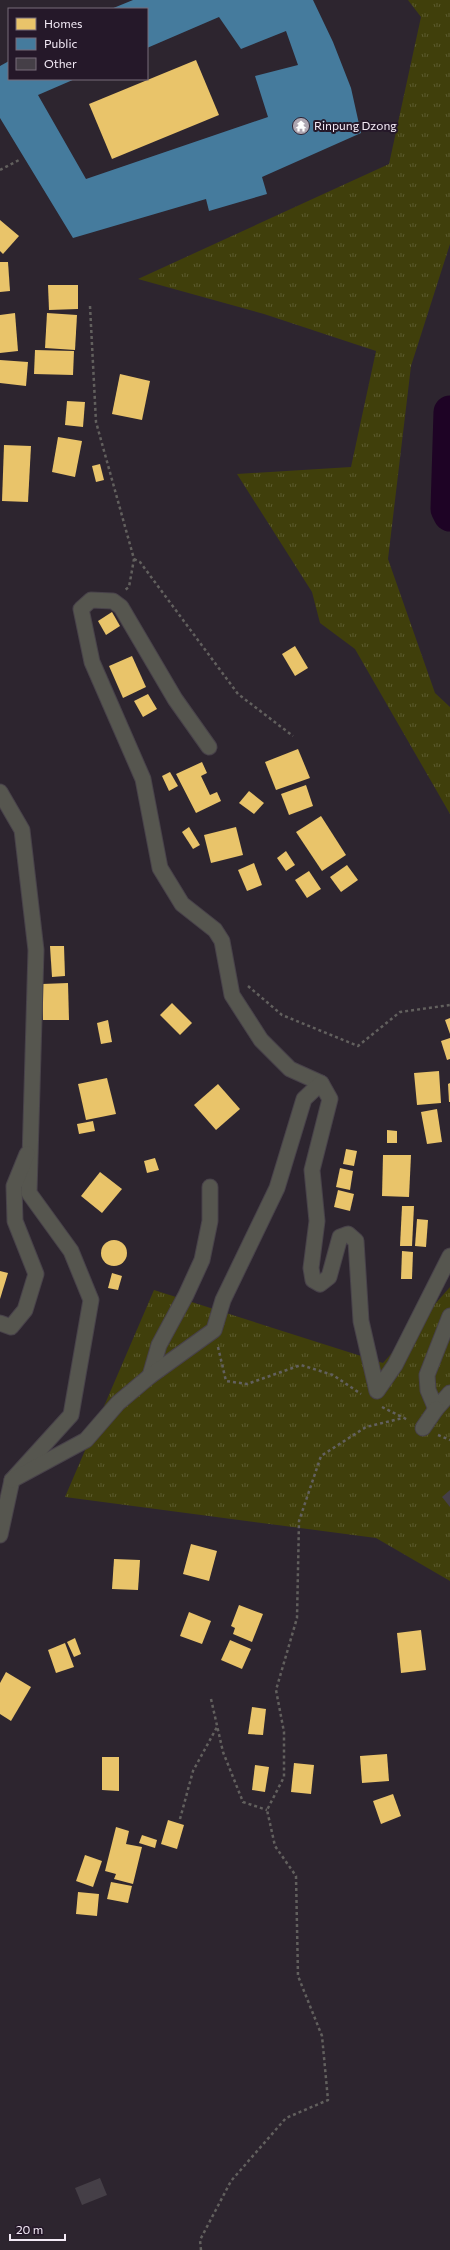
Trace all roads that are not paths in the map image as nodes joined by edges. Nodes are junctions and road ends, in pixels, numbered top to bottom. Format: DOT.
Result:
graph roads {
  1 [pos="209,747"];
  2 [pos="0,792"];
  3 [pos="321,1083"];
  4 [pos="32,1136"];
  5 [pos="210,1187"];
  6 [pos="450,1256"];
  7 [pos="450,1316"];
  8 [pos="0,1323"];
  9 [pos="150,1376"];
  10 [pos="450,1393"];
  11 [pos="436,1409"];
  12 [pos="423,1428"];
  13 [pos="12,1480"];
  14 [pos="0,1535"];
  1 -- 3 [label="street"];
  2 -- 4 [label="street"];
  3 -- 6 [label="street"];
  3 -- 9 [label="street"];
  4 -- 8 [label="street"];
  4 -- 13 [label="street"];
  5 -- 9 [label="street"];
  7 -- 11 [label="street"];
  9 -- 13 [label="street"];
  10 -- 11 [label="street"];
  11 -- 12 [label="street"];
  13 -- 14 [label="street"];
}
